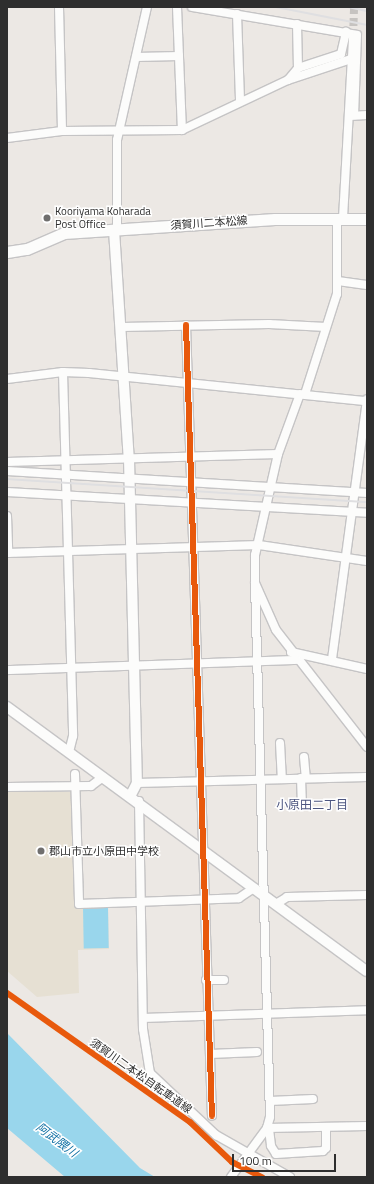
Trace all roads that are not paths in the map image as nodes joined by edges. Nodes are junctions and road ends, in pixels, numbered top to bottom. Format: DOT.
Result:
graph roads {
  1 [pos="59,7"];
  2 [pos="147,7"];
  3 [pos="177,7"];
  4 [pos="192,7"];
  5 [pos="236,14"];
  6 [pos="297,24"];
  7 [pos="349,35"];
  8 [pos="178,56"];
  9 [pos="136,58"];
  10 [pos="351,59"];
  11 [pos="298,68"];
  12 [pos="288,80"];
  13 [pos="240,101"];
  14 [pos="367,115"];
  15 [pos="351,116"];
  16 [pos="62,130"];
  17 [pos="182,130"];
  18 [pos="118,131"];
  19 [pos="7,138"];
  20 [pos="340,218"];
  21 [pos="367,219"];
  22 [pos="116,230"];
  23 [pos="7,252"];
  24 [pos="338,281"];
  25 [pos="367,285"];
  26 [pos="186,325"];
  27 [pos="122,327"];
  28 [pos="326,327"];
  29 [pos="63,372"];
  30 [pos="126,376"];
  31 [pos="7,379"];
  32 [pos="188,383"];
  33 [pos="303,394"];
  34 [pos="367,400"];
  35 [pos="278,454"];
  36 [pos="191,457"];
  37 [pos="129,459"];
  38 [pos="66,461"];
  39 [pos="7,462"];
  40 [pos="7,471"];
  41 [pos="66,477"];
  42 [pos="129,481"];
  43 [pos="191,485"];
  44 [pos="271,490"];
  45 [pos="7,492"];
  46 [pos="353,493"];
  47 [pos="367,493"];
  48 [pos="66,497"];
  49 [pos="130,501"];
  50 [pos="192,505"];
  51 [pos="268,509"];
  52 [pos="350,513"];
  53 [pos="367,514"];
  54 [pos="7,516"];
  55 [pos="259,545"];
  56 [pos="193,547"];
  57 [pos="131,549"];
  58 [pos="68,550"];
  59 [pos="8,553"];
  60 [pos="345,558"];
  61 [pos="367,561"];
  62 [pos="255,583"];
  63 [pos="291,652"];
  64 [pos="332,659"];
  65 [pos="297,660"];
  66 [pos="256,662"];
  67 [pos="196,664"];
  68 [pos="134,667"];
  69 [pos="7,670"];
  70 [pos="72,670"];
  71 [pos="367,670"];
  72 [pos="7,707"];
  73 [pos="280,743"];
  74 [pos="367,747"];
  75 [pos="69,752"];
  76 [pos="304,757"];
  77 [pos="75,774"];
  78 [pos="103,777"];
  79 [pos="367,777"];
  80 [pos="282,778"];
  81 [pos="303,778"];
  82 [pos="260,779"];
  83 [pos="200,781"];
  84 [pos="137,783"];
  85 [pos="74,786"];
  86 [pos="7,787"];
  87 [pos="135,798"];
  88 [pos="302,804"];
  89 [pos="202,850"];
  90 [pos="254,888"];
  91 [pos="264,894"];
  92 [pos="367,896"];
  93 [pos="204,899"];
  94 [pos="140,901"];
  95 [pos="276,904"];
  96 [pos="367,971"];
  97 [pos="206,980"];
  98 [pos="224,980"];
  99 [pos="367,1010"];
  100 [pos="267,1012"];
  101 [pos="206,1015"];
  102 [pos="143,1018"];
  103 [pos="257,1052"];
  104 [pos="210,1054"];
  105 [pos="314,1099"];
  106 [pos="270,1101"];
  107 [pos="212,1116"];
  108 [pos="367,1126"];
  109 [pos="268,1128"];
  110 [pos="326,1128"];
  111 [pos="248,1156"];
  112 [pos="231,1177"];
  113 [pos="290,1177"];
  1 -- 16 [label="street"];
  2 -- 9 [label="street"];
  3 -- 8 [label="street"];
  4 -- 5 [label="street"];
  5 -- 6 [label="street"];
  5 -- 13 [label="street"];
  6 -- 7 [label="street"];
  6 -- 11 [label="street"];
  7 -- 10 [label="street"];
  7 -- 11 [label="street"];
  7 -- 15 [label="street"];
  8 -- 9 [label="street"];
  8 -- 17 [label="street"];
  9 -- 18 [label="street"];
  10 -- 12 [label="street"];
  10 -- 15 [label="street"];
  11 -- 12 [label="street"];
  12 -- 13 [label="street"];
  13 -- 17 [label="street"];
  14 -- 15 [label="street"];
  15 -- 20 [label="street"];
  16 -- 18 [label="street"];
  16 -- 19 [label="street"];
  17 -- 18 [label="street"];
  18 -- 22 [label="street"];
  20 -- 21 [label="main road, 須賀川二本松線"];
  20 -- 22 [label="main road, 須賀川二本松線"];
  20 -- 24 [label="street"];
  22 -- 23 [label="main road, 須賀川二本松線"];
  22 -- 27 [label="street"];
  24 -- 25 [label="street"];
  24 -- 28 [label="street"];
  26 -- 27 [label="street"];
  26 -- 28 [label="street"];
  26 -- 32 [label="street"];
  27 -- 30 [label="street"];
  28 -- 33 [label="street"];
  29 -- 30 [label="street"];
  29 -- 31 [label="street"];
  29 -- 38 [label="street"];
  30 -- 32 [label="street"];
  30 -- 37 [label="street"];
  32 -- 33 [label="street"];
  32 -- 36 [label="street"];
  33 -- 34 [label="street"];
  33 -- 35 [label="street"];
  34 -- 46 [label="street"];
  35 -- 36 [label="street"];
  35 -- 44 [label="street"];
  36 -- 37 [label="street"];
  36 -- 43 [label="street"];
  37 -- 38 [label="street"];
  37 -- 42 [label="street"];
  38 -- 39 [label="street"];
  38 -- 41 [label="street"];
  40 -- 41 [label="street"];
  41 -- 42 [label="street"];
  41 -- 48 [label="street"];
  42 -- 43 [label="street"];
  42 -- 49 [label="street"];
  43 -- 44 [label="street"];
  43 -- 50 [label="street"];
  44 -- 46 [label="street"];
  44 -- 51 [label="street"];
  45 -- 48 [label="street"];
  46 -- 47 [label="street"];
  46 -- 52 [label="street"];
  48 -- 49 [label="street"];
  48 -- 58 [label="street"];
  49 -- 50 [label="street"];
  49 -- 57 [label="street"];
  50 -- 51 [label="street"];
  50 -- 56 [label="street"];
  51 -- 52 [label="street"];
  51 -- 55 [label="street"];
  52 -- 53 [label="street"];
  52 -- 60 [label="street"];
  54 -- 59 [label="street"];
  55 -- 56 [label="street"];
  55 -- 60 [label="street"];
  55 -- 62 [label="street"];
  56 -- 57 [label="street"];
  56 -- 67 [label="street"];
  57 -- 58 [label="street"];
  57 -- 68 [label="street"];
  58 -- 59 [label="street"];
  58 -- 70 [label="street"];
  60 -- 61 [label="street"];
  60 -- 64 [label="street"];
  62 -- 63 [label="street"];
  62 -- 66 [label="street"];
  63 -- 64 [label="street"];
  63 -- 65 [label="street"];
  64 -- 71 [label="street"];
  65 -- 66 [label="street"];
  65 -- 74 [label="street"];
  66 -- 67 [label="street"];
  66 -- 82 [label="street"];
  67 -- 68 [label="street"];
  67 -- 83 [label="street"];
  68 -- 70 [label="street"];
  68 -- 84 [label="street"];
  69 -- 70 [label="street"];
  70 -- 75 [label="street"];
  72 -- 75 [label="street"];
  73 -- 80 [label="street"];
  75 -- 78 [label="street"];
  76 -- 81 [label="street"];
  77 -- 85 [label="street"];
  78 -- 85 [label="street"];
  78 -- 87 [label="street"];
  79 -- 81 [label="street"];
  80 -- 81 [label="street"];
  80 -- 82 [label="street"];
  81 -- 88 [label="street"];
  82 -- 83 [label="street"];
  82 -- 91 [label="street"];
  83 -- 84 [label="street"];
  83 -- 89 [label="street"];
  84 -- 87 [label="street"];
  85 -- 86 [label="street"];
  85 -- 94 [label="street"];
  87 -- 89 [label="street"];
  87 -- 94 [label="street"];
  89 -- 90 [label="street"];
  89 -- 93 [label="street"];
  90 -- 91 [label="street"];
  90 -- 93 [label="street"];
  91 -- 95 [label="street"];
  91 -- 100 [label="street"];
  92 -- 95 [label="street"];
  93 -- 94 [label="street"];
  93 -- 97 [label="street"];
  94 -- 102 [label="street"];
  95 -- 96 [label="street"];
  97 -- 98 [label="street"];
  97 -- 101 [label="street"];
  99 -- 100 [label="street"];
  100 -- 101 [label="street"];
  100 -- 106 [label="street"];
  101 -- 102 [label="street"];
  101 -- 104 [label="street"];
  102 -- 111 [label="street"];
  103 -- 104 [label="street"];
  104 -- 107 [label="street"];
  105 -- 106 [label="street"];
  106 -- 109 [label="street"];
  108 -- 110 [label="street"];
  109 -- 110 [label="street"];
  109 -- 110 [label="street"];
  109 -- 111 [label="street"];
  111 -- 112 [label="street"];
  111 -- 113 [label="street"];
}
